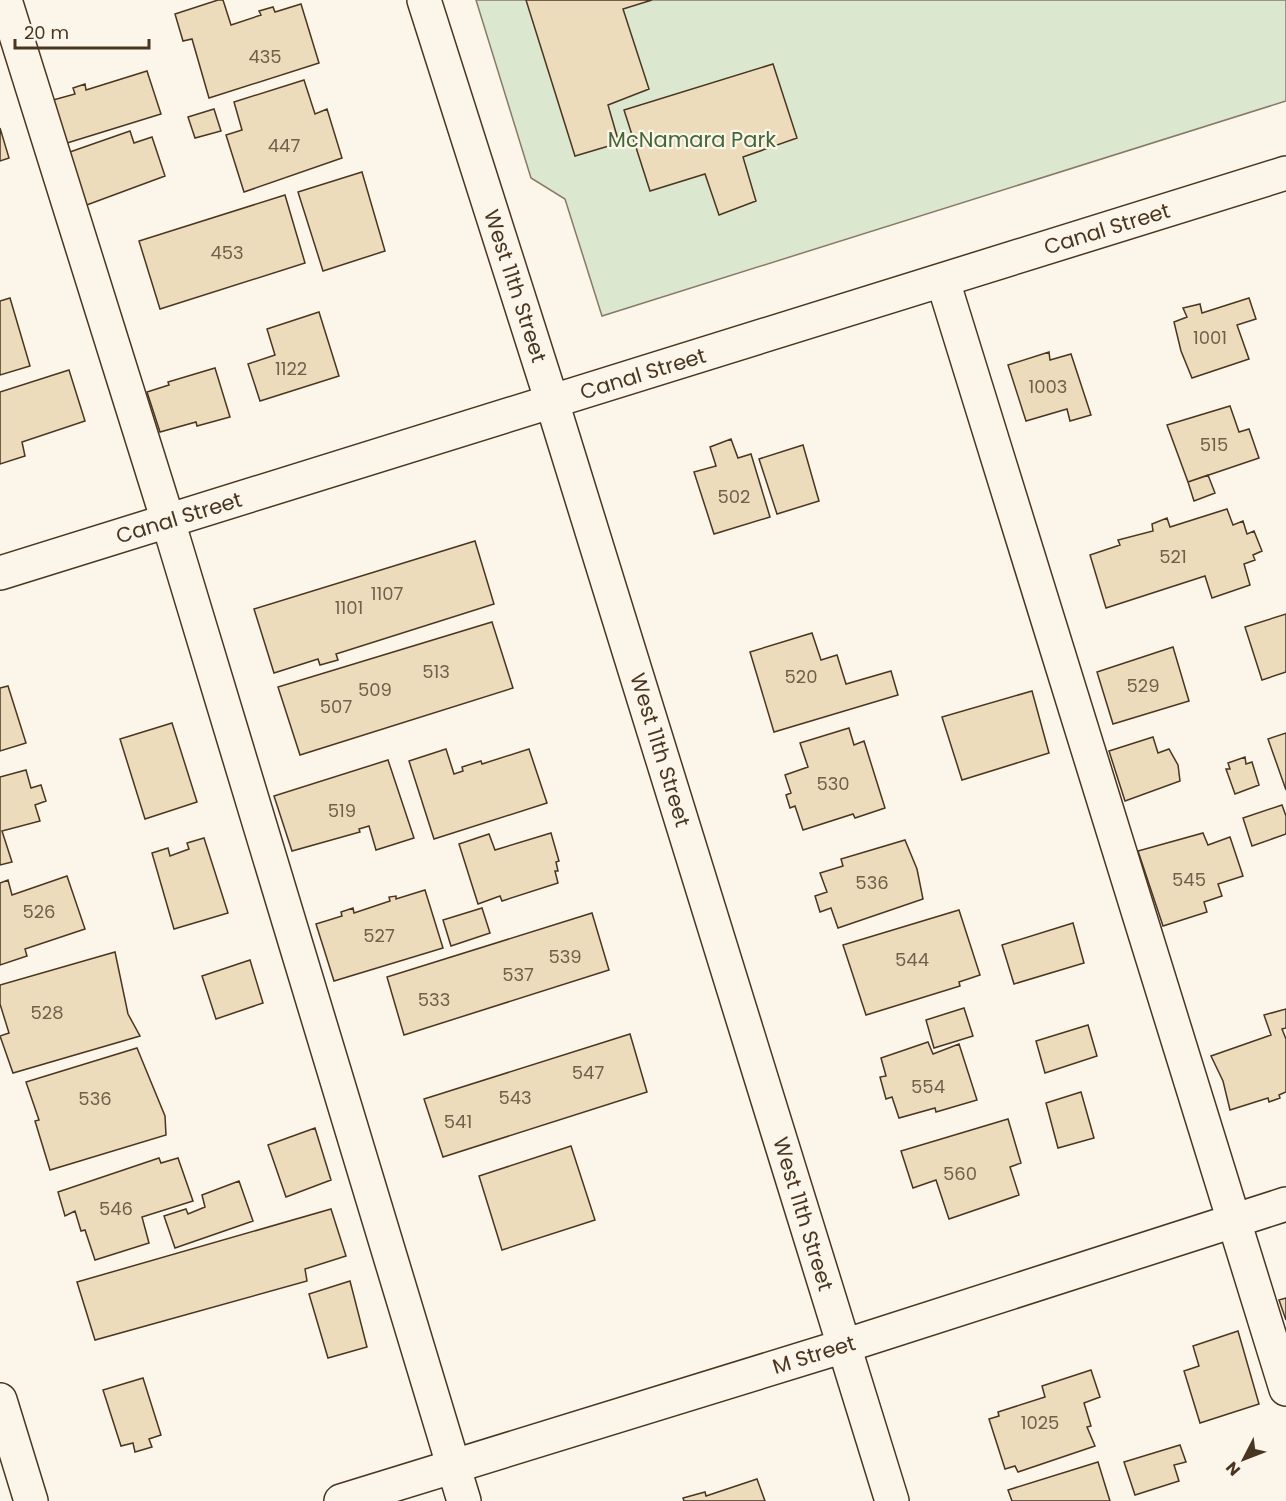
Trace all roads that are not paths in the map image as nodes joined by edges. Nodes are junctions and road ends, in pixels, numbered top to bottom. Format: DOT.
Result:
graph roads {
  1 [pos="5,0"];
  2 [pos="424,0"];
  3 [pos="1286,173"];
  4 [pos="943,281"];
  5 [pos="552,402"];
  6 [pos="168,521"];
  7 [pos="0,573"];
  8 [pos="1286,1204"];
  9 [pos="1233,1223"];
  10 [pos="844,1346"];
  11 [pos="1286,1389"];
  12 [pos="0,1400"];
  13 [pos="452,1466"];
  14 [pos="31,1501"];
  15 [pos="341,1501"];
  16 [pos="464,1501"];
  17 [pos="892,1501"];
  1 -- 6 [label="street"];
  2 -- 5 [label="street, West 11th Street"];
  3 -- 4 [label="street, Canal Street"];
  4 -- 5 [label="street, Canal Street"];
  4 -- 9 [label="street"];
  5 -- 6 [label="street, Canal Street"];
  5 -- 10 [label="street, West 11th Street"];
  6 -- 7 [label="street, Canal Street"];
  6 -- 13 [label="street"];
  8 -- 9 [label="street, M Street"];
  9 -- 10 [label="street, M Street"];
  9 -- 11 [label="street"];
  10 -- 13 [label="street, M Street"];
  10 -- 17 [label="street, West 11th Street"];
  12 -- 14 [label="street"];
  13 -- 15 [label="street, M Street"];
  13 -- 16 [label="street"];
}
